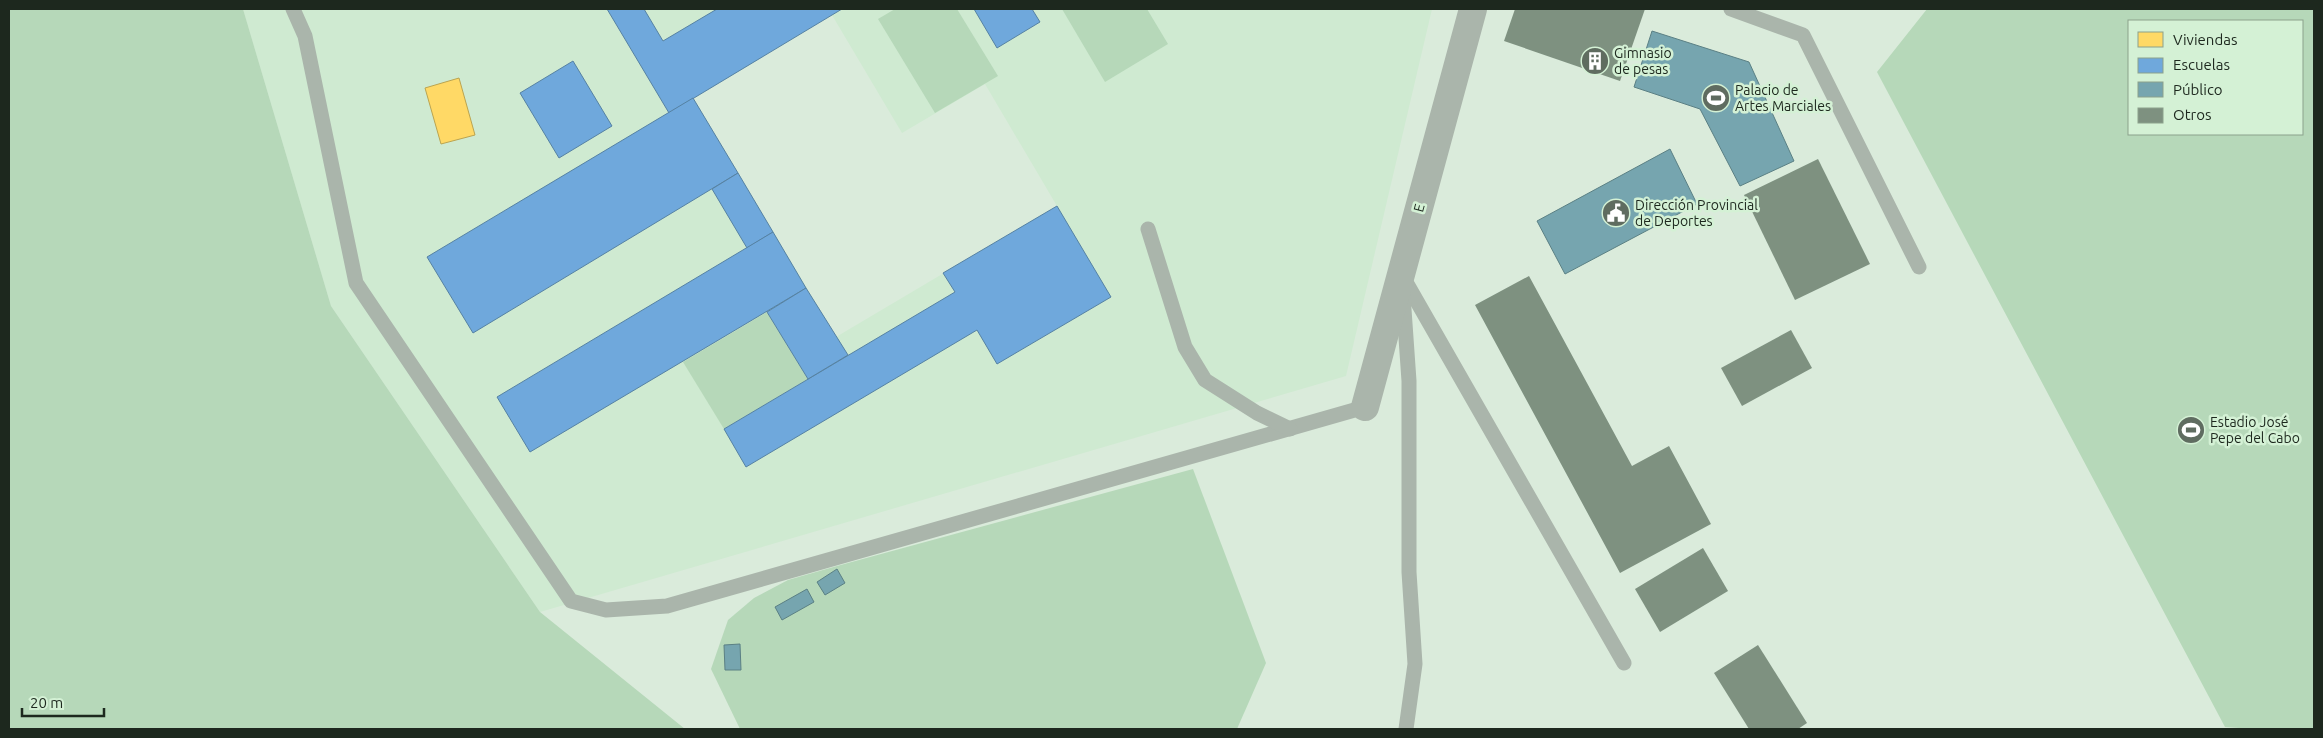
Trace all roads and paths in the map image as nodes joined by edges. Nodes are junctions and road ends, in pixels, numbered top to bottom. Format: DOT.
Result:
graph roads {
  1 [pos="293,9"];
  2 [pos="1473,9"];
  3 [pos="1731,9"];
  4 [pos="1148,229"];
  5 [pos="1919,268"];
  6 [pos="1401,273"];
  7 [pos="1365,407"];
  8 [pos="1290,429"];
  9 [pos="1624,663"];
  10 [pos="1406,729"];
  1 -- 8 [label="lane"];
  2 -- 6 [label="street, E"];
  3 -- 5 [label="lane"];
  4 -- 8 [label="lane"];
  6 -- 7 [label="street, E"];
  6 -- 9 [label="lane"];
  6 -- 10 [label="lane"];
  7 -- 8 [label="lane"];
}
